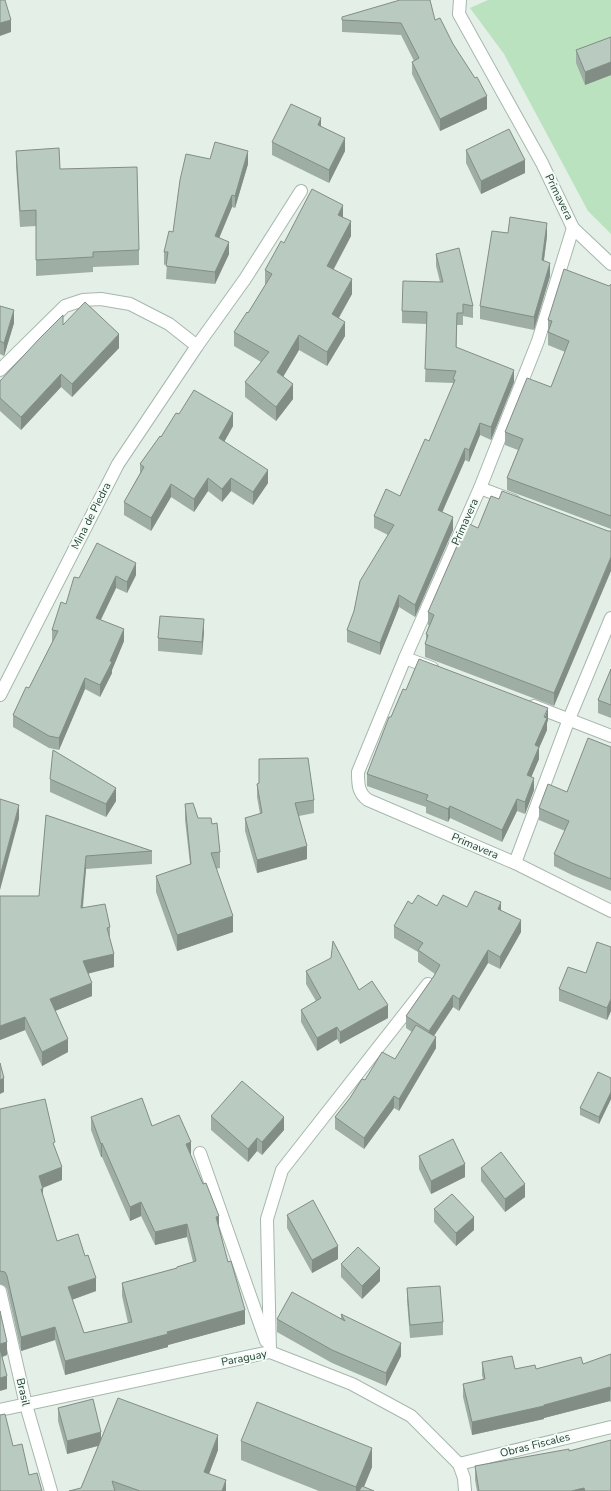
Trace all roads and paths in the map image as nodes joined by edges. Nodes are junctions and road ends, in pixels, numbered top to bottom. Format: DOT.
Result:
graph roads {
  1 [pos="460,0"];
  2 [pos="301,191"];
  3 [pos="573,228"];
  4 [pos="611,264"];
  5 [pos="197,346"];
  6 [pos="0,370"];
  7 [pos="480,488"];
  8 [pos="524,505"];
  9 [pos="611,618"];
  10 [pos="404,658"];
  11 [pos="442,672"];
  12 [pos="0,695"];
  13 [pos="524,703"];
  14 [pos="569,719"];
  15 [pos="611,736"];
  16 [pos="515,863"];
  17 [pos="611,911"];
  18 [pos="428,984"];
  19 [pos="200,1153"];
  20 [pos="0,1291"];
  21 [pos="270,1352"];
  22 [pos="26,1405"];
  23 [pos="0,1410"];
  24 [pos="611,1427"];
  25 [pos="458,1464"];
  26 [pos="51,1491"];
  27 [pos="466,1491"];
  1 -- 3 [label="street, Primavera"];
  2 -- 5 [label="street, Mina de Piedra"];
  3 -- 4 [label="street"];
  3 -- 7 [label="street, Primavera"];
  5 -- 6 [label="street"];
  5 -- 12 [label="street, Mina de Piedra"];
  7 -- 8 [label="street"];
  7 -- 10 [label="street, Primavera"];
  9 -- 14 [label="street"];
  10 -- 11 [label="street"];
  10 -- 16 [label="street, Primavera"];
  13 -- 14 [label="street"];
  14 -- 15 [label="street"];
  14 -- 16 [label="street"];
  16 -- 17 [label="street, Primavera"];
  18 -- 21 [label="street"];
  19 -- 21 [label="street"];
  20 -- 22 [label="street, Brasil"];
  21 -- 22 [label="street, Paraguay"];
  21 -- 25 [label="street, Paraguay"];
  22 -- 23 [label="street, Paraguay"];
  22 -- 26 [label="street, Brasil"];
  24 -- 25 [label="street, Obras Fiscales"];
  25 -- 27 [label="street"];
}
